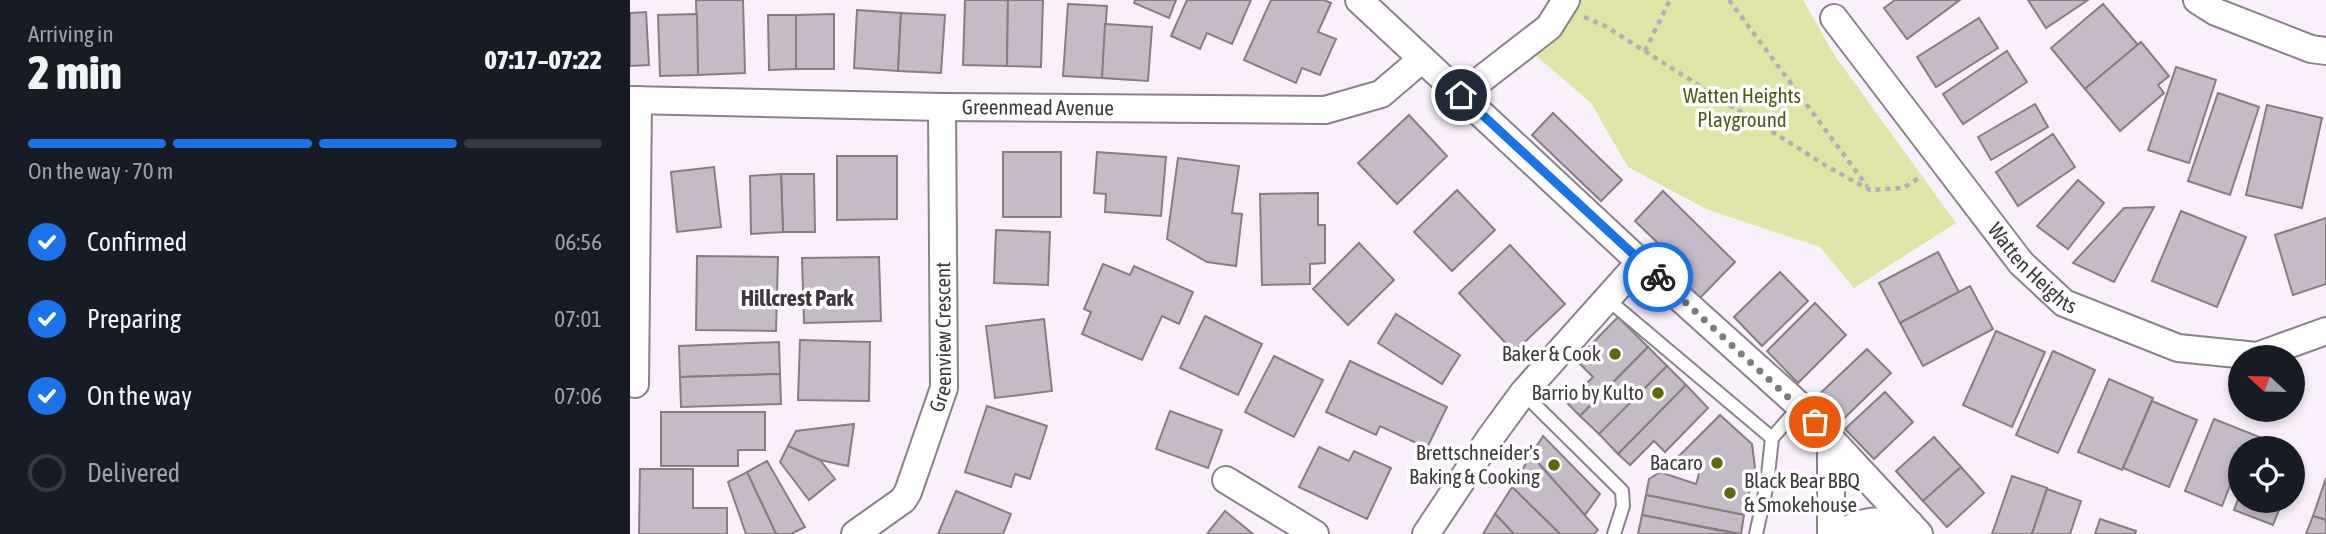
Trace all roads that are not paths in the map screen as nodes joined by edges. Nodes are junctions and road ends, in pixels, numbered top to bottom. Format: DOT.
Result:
graph roads {
  1 [pos="1359,0"];
  2 [pos="2197,0"];
  3 [pos="1574,8"];
  4 [pos="1834,18"];
  5 [pos="2326,51"];
  6 [pos="1422,59"];
  7 [pos="1461,95"];
  8 [pos="634,100"];
  9 [pos="942,107"];
  10 [pos="1640,262"];
  11 [pos="1606,298"];
  12 [pos="2326,331"];
  13 [pos="635,384"];
  14 [pos="1523,393"];
  15 [pos="1800,406"];
  16 [pos="1772,438"];
  17 [pos="1831,438"];
  18 [pos="1226,480"];
  19 [pos="1914,529"];
  20 [pos="855,534"];
  21 [pos="1315,534"];
  22 [pos="1426,534"];
  23 [pos="1614,534"];
  24 [pos="1756,534"];
  25 [pos="1832,534"];
  26 [pos="1838,534"];
  1 -- 6 [label="street"];
  2 -- 5 [label="street"];
  3 -- 7 [label="street"];
  4 -- 12 [label="street, Watten Heights"];
  6 -- 7 [label="street"];
  6 -- 9 [label="street, Greenmead Avenue"];
  7 -- 10 [label="street"];
  8 -- 9 [label="street, Greenmead Avenue"];
  8 -- 13 [label="street, Greenmead Avenue"];
  9 -- 20 [label="street, Greenview Crescent"];
  10 -- 11 [label="street"];
  10 -- 15 [label="street"];
  11 -- 14 [label="street"];
  11 -- 16 [label="lane"];
  14 -- 22 [label="street"];
  14 -- 23 [label="lane"];
  15 -- 16 [label="lane"];
  15 -- 17 [label="street"];
  16 -- 24 [label="lane"];
  17 -- 19 [label="street"];
  17 -- 25 [label="street"];
  18 -- 21 [label="street"];
  19 -- 26 [label="street"];
}
